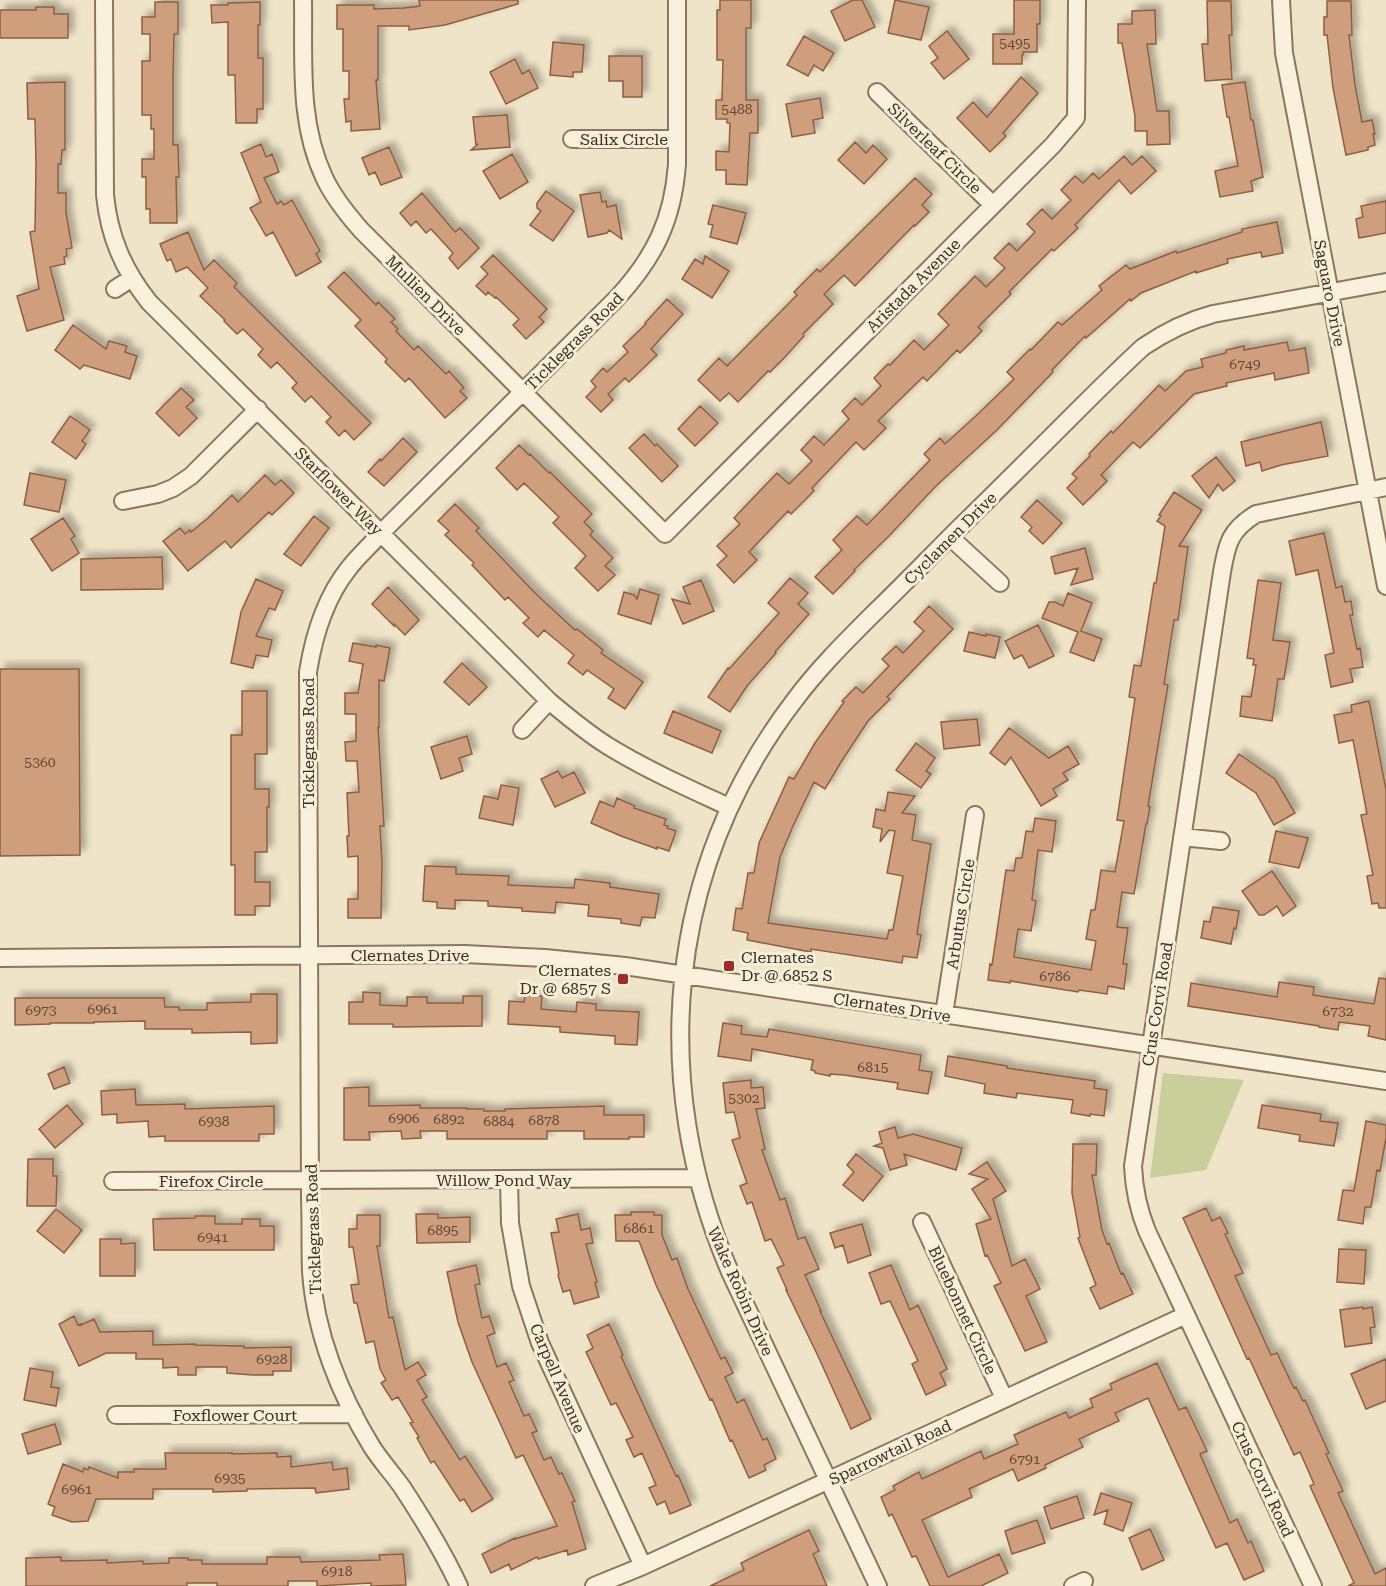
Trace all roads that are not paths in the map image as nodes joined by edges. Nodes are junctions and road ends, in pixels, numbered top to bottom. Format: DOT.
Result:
graph roads {
  1 [pos="104,0"];
  2 [pos="303,0"];
  3 [pos="677,0"];
  4 [pos="1077,0"];
  5 [pos="1281,0"];
  6 [pos="877,92"];
  7 [pos="572,139"];
  8 [pos="677,140"];
  9 [pos="993,205"];
  10 [pos="132,279"];
  11 [pos="1386,282"];
  12 [pos="115,289"];
  13 [pos="1330,292"];
  14 [pos="523,392"];
  15 [pos="258,409"];
  16 [pos="1386,487"];
  17 [pos="1368,491"];
  18 [pos="123,501"];
  19 [pos="381,533"];
  20 [pos="665,534"];
  21 [pos="950,537"];
  22 [pos="1000,584"];
  23 [pos="1386,586"];
  24 [pos="549,701"];
  25 [pos="522,730"];
  26 [pos="729,807"];
  27 [pos="975,814"];
  28 [pos="1182,837"];
  29 [pos="1221,841"];
  30 [pos="309,955"];
  31 [pos="0,958"];
  32 [pos="684,975"];
  33 [pos="945,1014"];
  34 [pos="1150,1046"];
  35 [pos="1386,1081"];
  36 [pos="698,1178"];
  37 [pos="509,1180"];
  38 [pos="113,1181"];
  39 [pos="310,1181"];
  40 [pos="922,1222"];
  41 [pos="1186,1315"];
  42 [pos="1004,1398"];
  43 [pos="354,1414"];
  44 [pos="116,1415"];
  45 [pos="828,1481"];
  46 [pos="643,1566"];
  47 [pos="459,1586"];
  48 [pos="594,1586"];
  49 [pos="878,1586"];
  50 [pos="1313,1586"];
  1 -- 10 [label="street, Starflower Way"];
  2 -- 14 [label="street, Mullien Drive"];
  3 -- 8 [label="street, Ticklegrass Road"];
  4 -- 9 [label="street, Aristada Avenue"];
  5 -- 13 [label="street, Saguaro Drive"];
  6 -- 9 [label="street, Silverleaf Circle"];
  7 -- 8 [label="street, Salix Circle"];
  8 -- 14 [label="street, Ticklegrass Road"];
  9 -- 20 [label="street, Aristada Avenue"];
  10 -- 12 [label="street"];
  10 -- 15 [label="street, Starflower Way"];
  11 -- 13 [label="street, Cyclamen Drive"];
  13 -- 17 [label="street, Saguaro Drive"];
  13 -- 21 [label="street, Cyclamen Drive"];
  14 -- 19 [label="street, Ticklegrass Road"];
  14 -- 20 [label="street, Mullien Drive"];
  15 -- 18 [label="street"];
  15 -- 19 [label="street, Starflower Way"];
  16 -- 17 [label="street, Crus Corvi Road"];
  17 -- 23 [label="street, Saguaro Drive"];
  17 -- 28 [label="street, Crus Corvi Road"];
  19 -- 24 [label="street, Starflower Way"];
  19 -- 30 [label="street, Ticklegrass Road"];
  21 -- 22 [label="street"];
  21 -- 26 [label="street, Cyclamen Drive"];
  24 -- 25 [label="street"];
  24 -- 26 [label="street, Starflower Way"];
  26 -- 32 [label="street, Cyclamen Drive"];
  27 -- 33 [label="street, Arbutus Circle"];
  28 -- 29 [label="street"];
  28 -- 34 [label="street, Crus Corvi Road"];
  30 -- 31 [label="street, Clernates Drive"];
  30 -- 32 [label="street, Clernates Drive"];
  30 -- 39 [label="street, Ticklegrass Road"];
  32 -- 33 [label="street, Clernates Drive"];
  32 -- 36 [label="street, Wake Robin Drive"];
  33 -- 34 [label="street, Clernates Drive"];
  34 -- 35 [label="street, Clernates Drive"];
  34 -- 41 [label="street, Crus Corvi Road"];
  36 -- 37 [label="street, Willow Pond Way"];
  36 -- 45 [label="street, Wake Robin Drive"];
  37 -- 39 [label="street, Willow Pond Way"];
  37 -- 46 [label="street, Carpell Avenue"];
  38 -- 39 [label="street, Firefox Circle"];
  39 -- 43 [label="street, Ticklegrass Road"];
  40 -- 42 [label="street, Bluebonnet Circle"];
  41 -- 42 [label="street, Sparrowtail Road"];
  41 -- 50 [label="street, Crus Corvi Road"];
  42 -- 45 [label="street, Sparrowtail Road"];
  43 -- 44 [label="street, Foxflower Court"];
  43 -- 47 [label="street, Ticklegrass Road"];
  45 -- 46 [label="street, Sparrowtail Road"];
  45 -- 49 [label="street, Wake Robin Drive"];
  46 -- 48 [label="street, Sparrowtail Road"];
}
